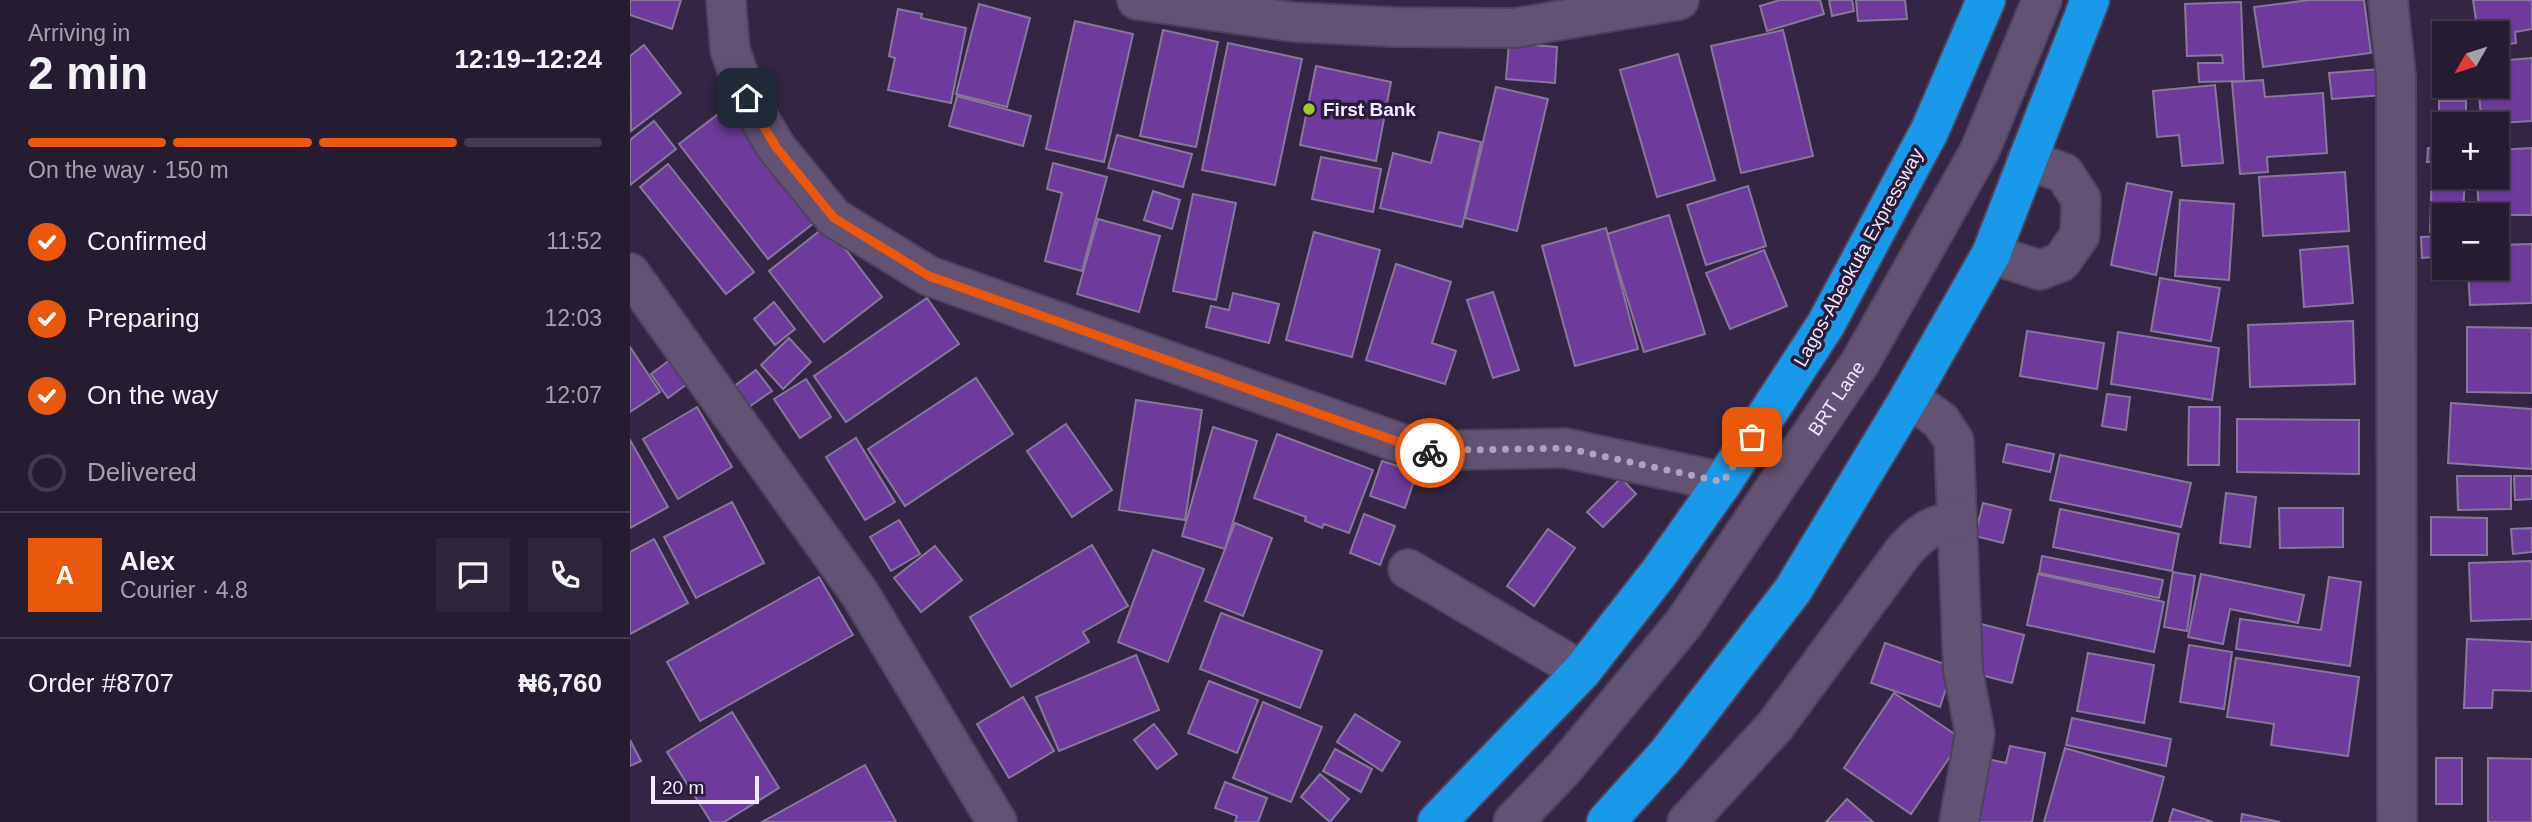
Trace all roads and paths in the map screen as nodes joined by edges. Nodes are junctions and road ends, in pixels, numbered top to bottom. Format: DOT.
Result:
graph roads {
  1 [pos="726,0"];
  2 [pos="1137,0"];
  3 [pos="1679,0"];
  4 [pos="1986,0"];
  5 [pos="2042,0"];
  6 [pos="2090,0"];
  7 [pos="2388,0"];
  8 [pos="2027,160"];
  9 [pos="1991,254"];
  10 [pos="630,272"];
  11 [pos="1909,398"];
  12 [pos="1723,482"];
  13 [pos="1957,520"];
  14 [pos="1408,569"];
  15 [pos="1582,671"];
  16 [pos="998,822"];
  17 [pos="1437,822"];
  18 [pos="1513,822"];
  19 [pos="1606,822"];
  20 [pos="1687,822"];
  21 [pos="1959,822"];
  22 [pos="2397,822"];
  1 -- 12 [label="street"];
  2 -- 3 [label="street"];
  4 -- 12 [label="highway, Lagos-Abeokuta Expressway"];
  5 -- 18 [label="street, BRT Lane"];
  6 -- 8 [label="highway"];
  7 -- 22 [label="street"];
  8 -- 9 [label="highway"];
  8 -- 9 [label="street"];
  9 -- 11 [label="highway"];
  10 -- 16 [label="street"];
  11 -- 13 [label="street"];
  11 -- 19 [label="highway"];
  12 -- 15 [label="highway, Lagos-Abeokuta Expressway"];
  13 -- 20 [label="street"];
  13 -- 21 [label="street"];
  14 -- 15 [label="street"];
  15 -- 17 [label="highway, Lagos-Abeokuta Expressway"];
}
